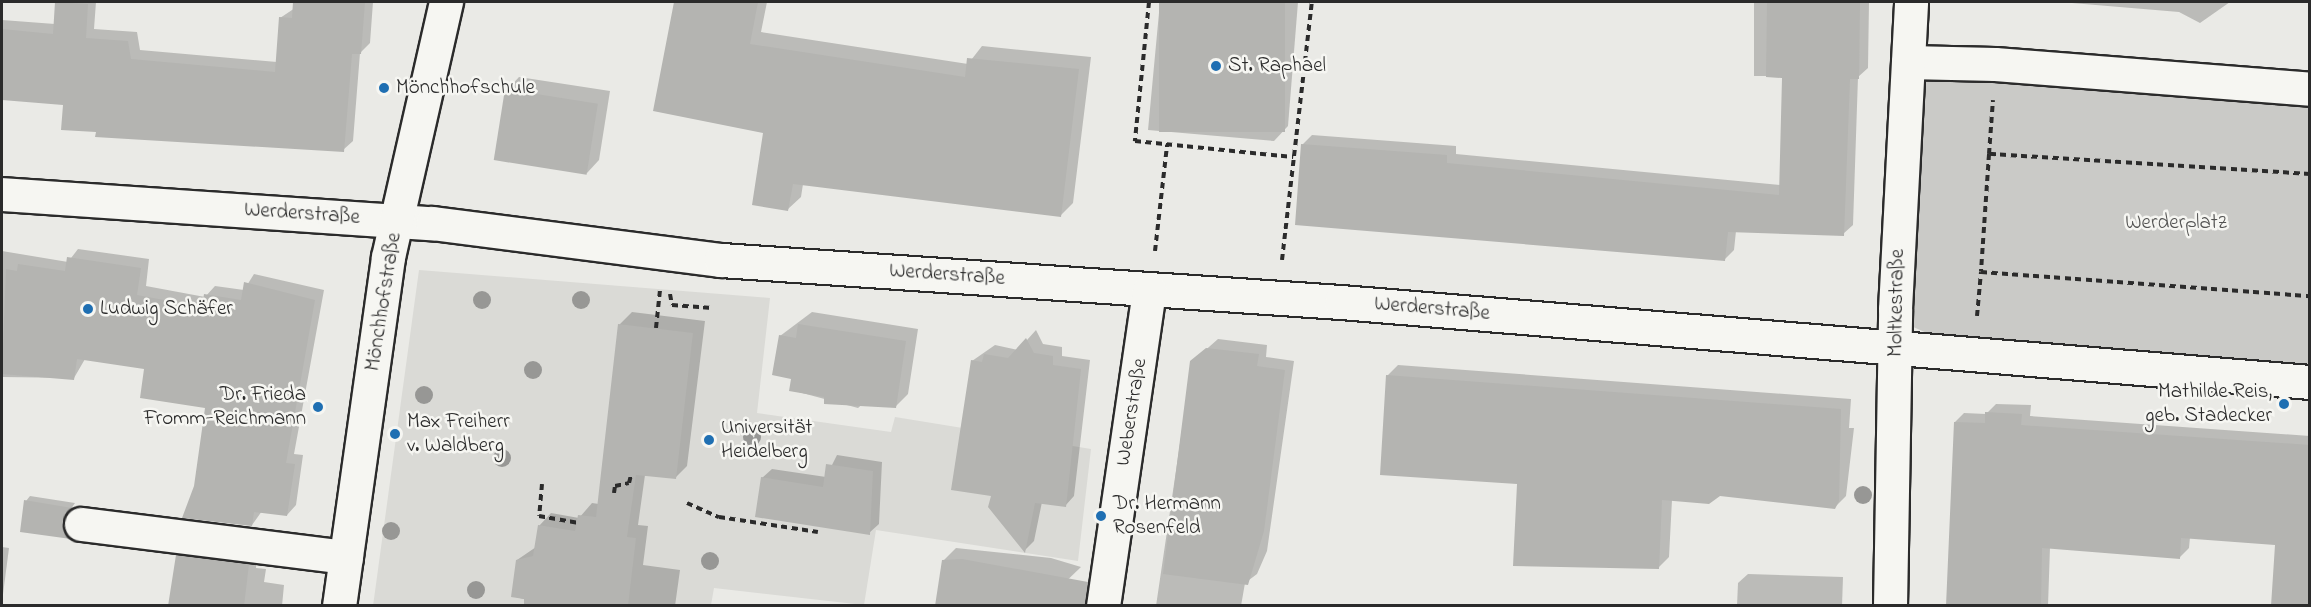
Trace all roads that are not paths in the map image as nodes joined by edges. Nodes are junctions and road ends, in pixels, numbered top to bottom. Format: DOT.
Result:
graph roads {
  1 [pos="446,2"];
  2 [pos="1911,2"];
  3 [pos="1908,62"];
  4 [pos="2310,89"];
  5 [pos="2,194"];
  6 [pos="396,221"];
  7 [pos="1151,274"];
  8 [pos="1894,347"];
  9 [pos="2310,382"];
  10 [pos="81,524"];
  11 [pos="346,557"];
  12 [pos="339,606"];
  13 [pos="1103,606"];
  14 [pos="1890,606"];
  1 -- 6 [label="street, Mönchhofstraße"];
  2 -- 3 [label="street, Moltkestraße"];
  3 -- 4 [label="street"];
  3 -- 8 [label="street, Moltkestraße"];
  5 -- 6 [label="street, Werderstraße"];
  6 -- 7 [label="street, Werderstraße"];
  6 -- 11 [label="street, Mönchhofstraße"];
  7 -- 8 [label="street, Werderstraße"];
  7 -- 13 [label="street, Weberstraße"];
  8 -- 9 [label="street"];
  8 -- 14 [label="street, Moltkestraße"];
  10 -- 11 [label="street"];
  11 -- 12 [label="street, Mönchhofstraße"];
}
